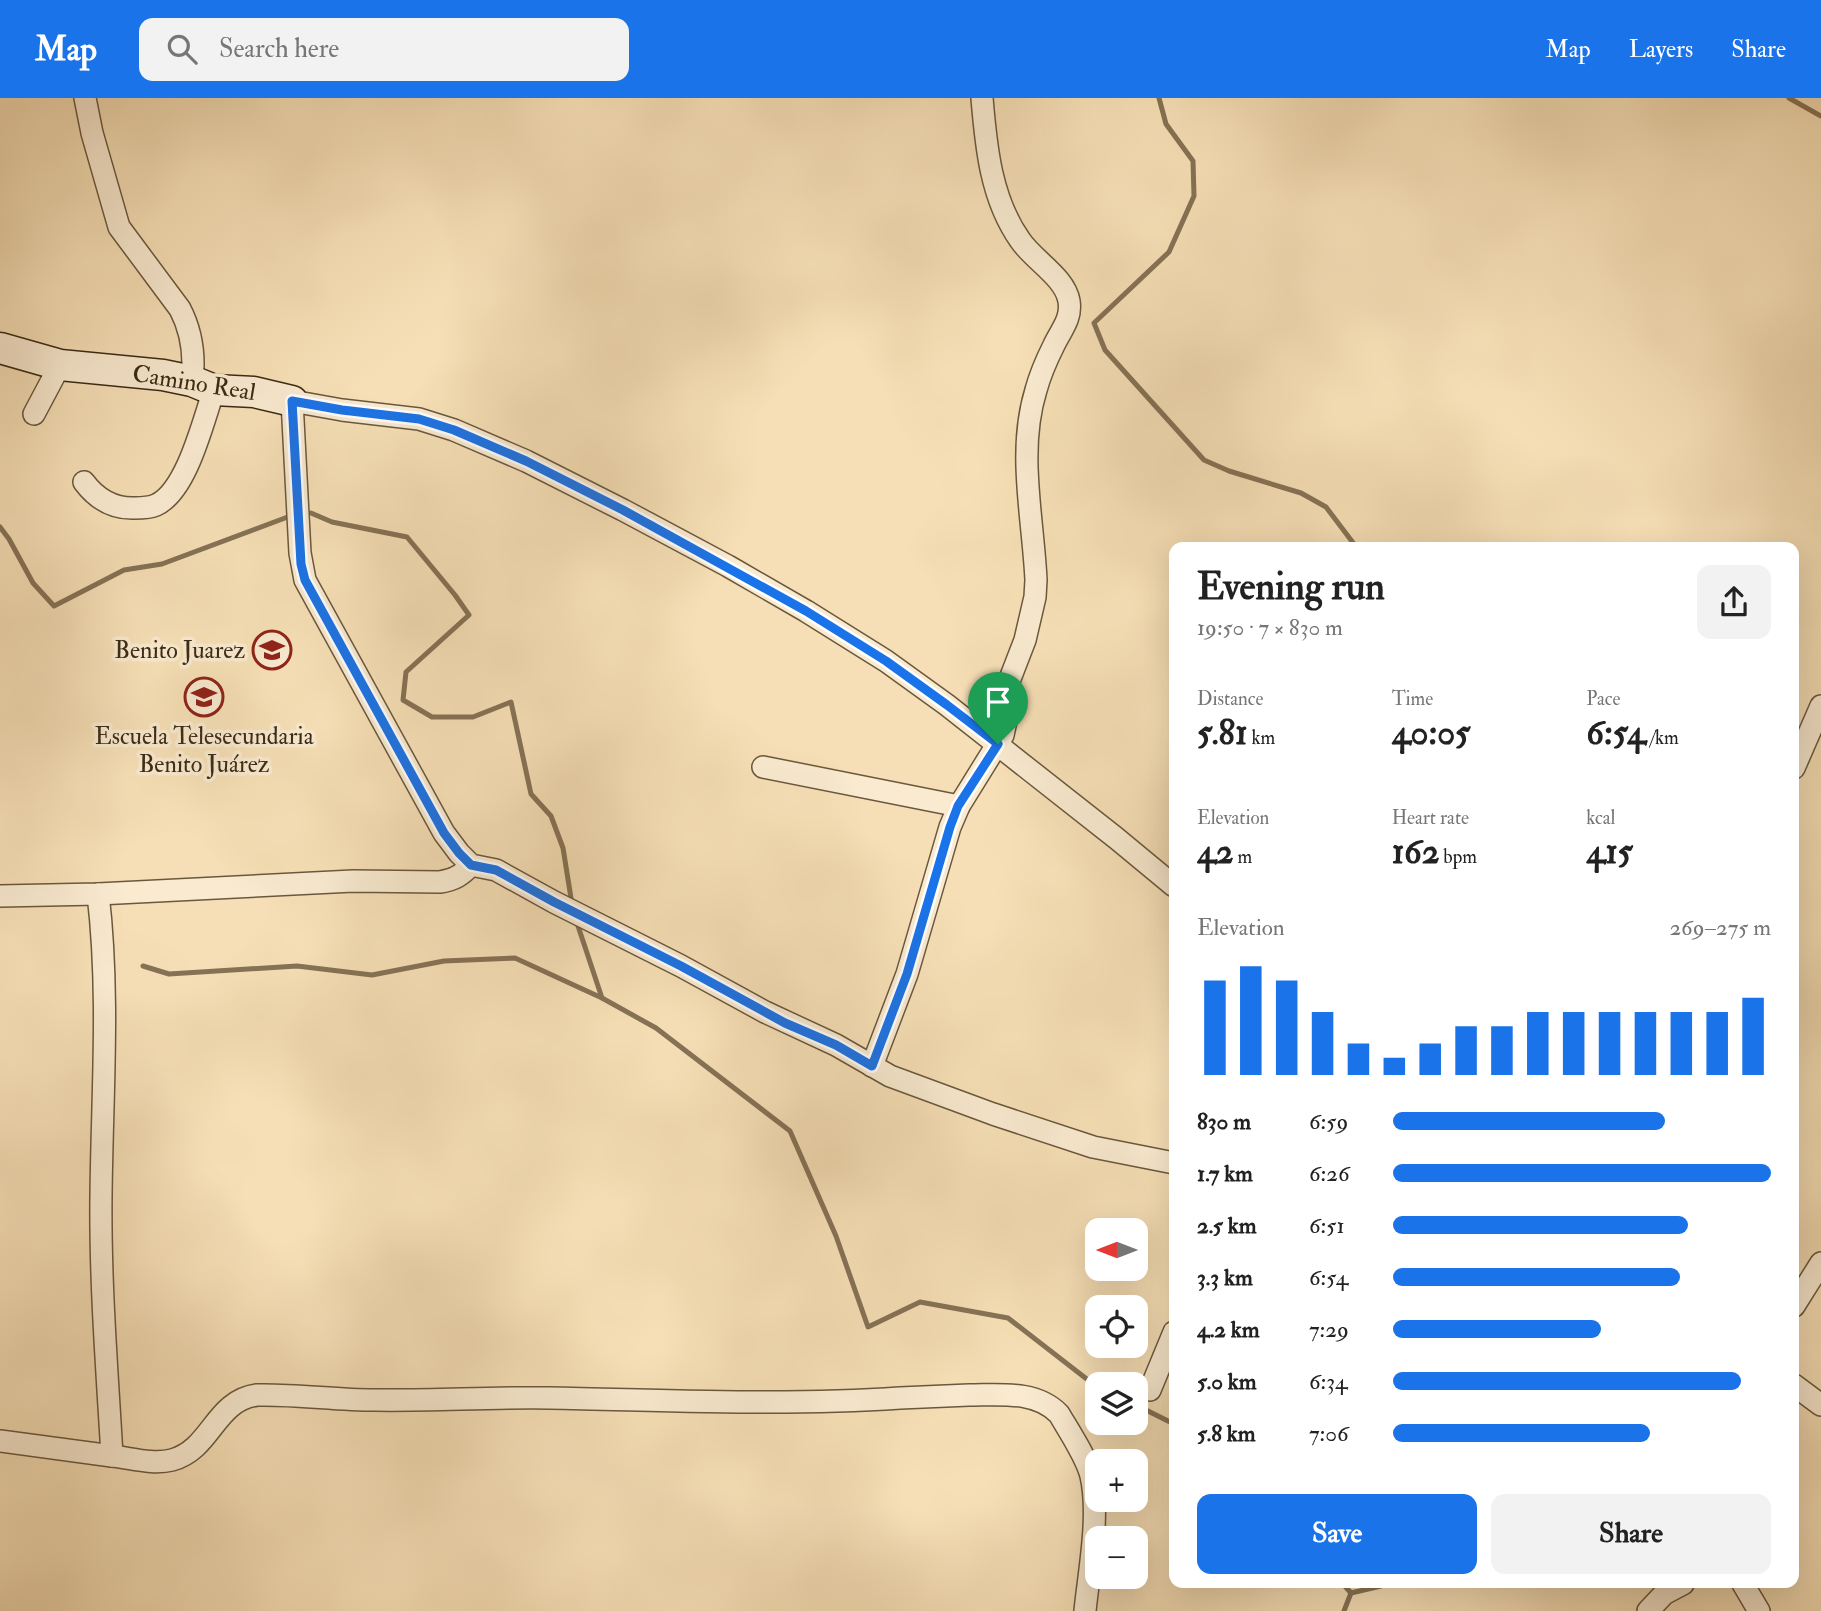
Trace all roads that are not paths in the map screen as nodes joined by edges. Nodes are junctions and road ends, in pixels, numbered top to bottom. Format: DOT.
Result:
graph roads {
  1 [pos="85,98"];
  2 [pos="982,98"];
  3 [pos="0,348"];
  4 [pos="60,365"];
  5 [pos="203,386"];
  6 [pos="292,401"];
  7 [pos="34,414"];
  8 [pos="84,482"];
  9 [pos="1821,706"];
  10 [pos="998,744"];
  11 [pos="1799,757"];
  12 [pos="763,767"];
  13 [pos="958,806"];
  14 [pos="471,865"];
  15 [pos="1169,882"];
  16 [pos="98,894"];
  17 [pos="0,896"];
  18 [pos="872,1066"];
  19 [pos="1169,1162"];
  20 [pos="1821,1263"];
  21 [pos="1799,1298"];
  22 [pos="1169,1344"];
  23 [pos="1799,1389"];
  24 [pos="1150,1390"];
  25 [pos="1821,1405"];
  26 [pos="0,1441"];
  27 [pos="112,1456"];
  28 [pos="1675,1588"];
  29 [pos="1745,1588"];
  30 [pos="1085,1611"];
  31 [pos="1648,1611"];
  32 [pos="1759,1611"];
  1 -- 5 [label="street"];
  2 -- 10 [label="street"];
  3 -- 4 [label="street, Camino Real"];
  4 -- 5 [label="street, Camino Real"];
  4 -- 7 [label="street"];
  5 -- 6 [label="street, Camino Real"];
  5 -- 8 [label="street"];
  6 -- 10 [label="street, Camino Real"];
  6 -- 14 [label="street"];
  9 -- 11 [label="street"];
  10 -- 13 [label="street"];
  10 -- 15 [label="street, Camino Real"];
  12 -- 13 [label="street"];
  13 -- 18 [label="street"];
  14 -- 16 [label="street"];
  14 -- 18 [label="street"];
  16 -- 17 [label="street"];
  16 -- 27 [label="street"];
  18 -- 19 [label="street"];
  20 -- 21 [label="street"];
  22 -- 24 [label="street"];
  23 -- 25 [label="street"];
  26 -- 27 [label="street"];
  27 -- 30 [label="street"];
  28 -- 31 [label="street"];
  29 -- 32 [label="street"];
}
